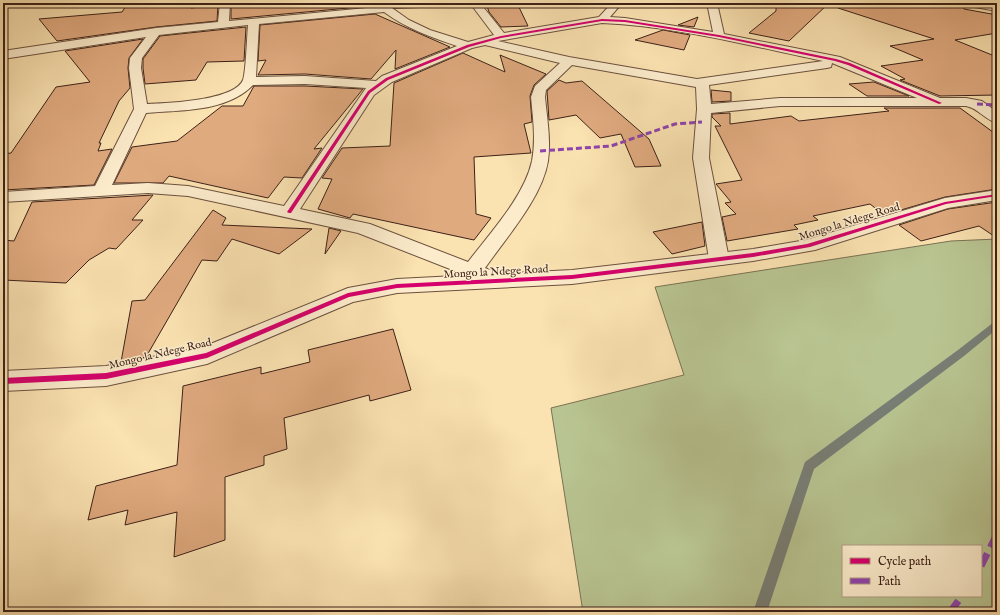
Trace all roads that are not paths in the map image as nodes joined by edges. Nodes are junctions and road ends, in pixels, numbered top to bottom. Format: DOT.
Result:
graph roads {
  1 [pos="225,3"];
  2 [pos="446,3"];
  3 [pos="475,3"];
  4 [pos="617,3"];
  5 [pos="712,3"];
  6 [pos="969,3"];
  7 [pos="382,6"];
  8 [pos="997,8"];
  9 [pos="254,20"];
  10 [pos="602,20"];
  11 [pos="223,23"];
  12 [pos="156,31"];
  13 [pos="719,36"];
  14 [pos="501,37"];
  15 [pos="483,42"];
  16 [pos="468,46"];
  17 [pos="3,55"];
  18 [pos="569,61"];
  19 [pos="842,62"];
  20 [pos="249,81"];
  21 [pos="702,84"];
  22 [pos="376,85"];
  23 [pos="940,103"];
  24 [pos="704,109"];
  25 [pos="141,110"];
  26 [pos="997,119"];
  27 [pos="101,191"];
  28 [pos="997,196"];
  29 [pos="3,197"];
  30 [pos="289,212"];
  31 [pos="719,259"];
  32 [pos="472,271"];
  33 [pos="496,280"];
  34 [pos="3,381"];
  1 -- 11 [label="street"];
  2 -- 7 [label="street"];
  3 -- 14 [label="street"];
  4 -- 10 [label="street"];
  5 -- 13 [label="street"];
  6 -- 8 [label="street"];
  7 -- 9 [label="street"];
  7 -- 16 [label="street"];
  9 -- 11 [label="street"];
  9 -- 20 [label="street"];
  10 -- 13 [label="street"];
  10 -- 14 [label="street"];
  11 -- 12 [label="street"];
  12 -- 17 [label="street"];
  12 -- 25 [label="street"];
  13 -- 19 [label="street"];
  14 -- 15 [label="street"];
  15 -- 16 [label="street"];
  15 -- 18 [label="street"];
  16 -- 22 [label="street"];
  18 -- 21 [label="street"];
  18 -- 32 [label="street"];
  19 -- 21 [label="street"];
  19 -- 23 [label="street"];
  20 -- 22 [label="street"];
  20 -- 25 [label="street"];
  21 -- 24 [label="street"];
  22 -- 30 [label="street"];
  23 -- 24 [label="street"];
  23 -- 26 [label="street"];
  24 -- 31 [label="street"];
  25 -- 27 [label="street"];
  27 -- 29 [label="street"];
  27 -- 30 [label="street"];
  28 -- 31 [label="street, Mongo la Ndege Road"];
  30 -- 32 [label="street"];
  31 -- 33 [label="street, Mongo la Ndege Road"];
  32 -- 33 [label="street"];
  33 -- 34 [label="street, Mongo la Ndege Road"];
}
